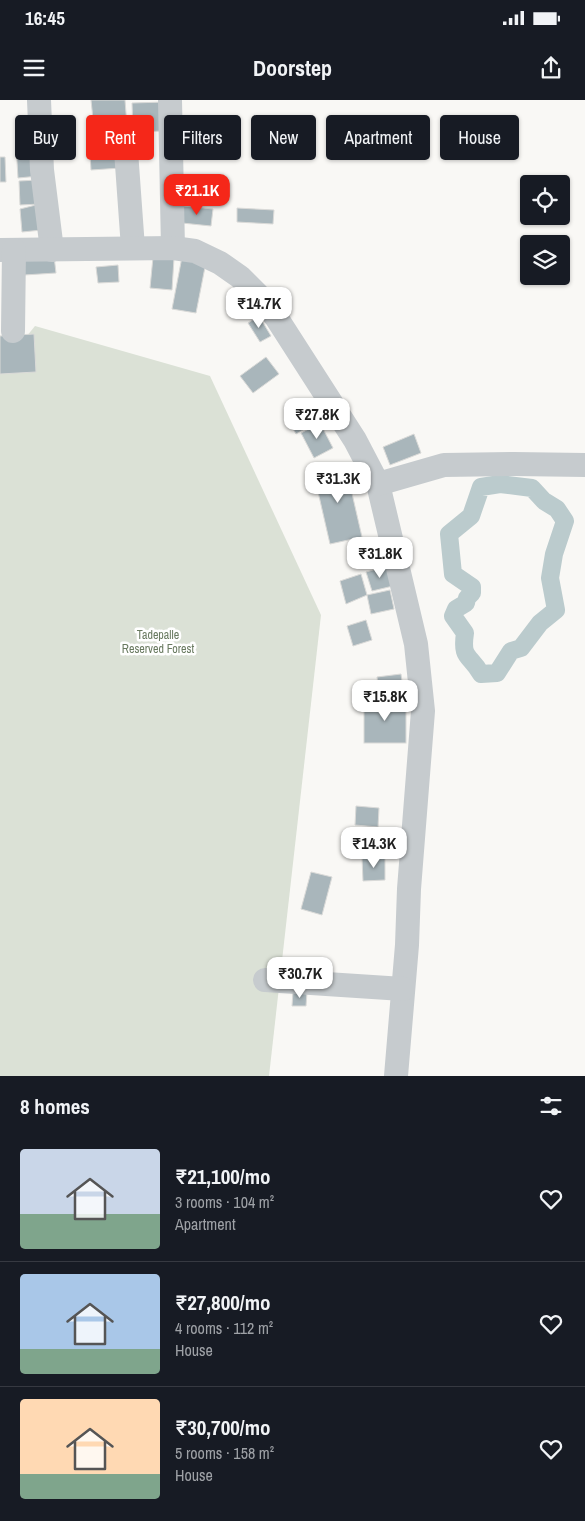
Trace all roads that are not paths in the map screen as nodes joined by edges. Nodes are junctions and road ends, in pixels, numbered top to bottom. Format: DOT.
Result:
graph roads {
  1 [pos="39,100"];
  2 [pos="170,100"];
  3 [pos="127,160"];
  4 [pos="133,248"];
  5 [pos="173,248"];
  6 [pos="7,250"];
  7 [pos="52,250"];
  8 [pos="13,331"];
  9 [pos="585,465"];
  10 [pos="378,484"];
  11 [pos="265,980"];
  12 [pos="403,989"];
  13 [pos="396,1076"];
  1 -- 7 [label="street"];
  2 -- 5 [label="street"];
  3 -- 4 [label="street"];
  4 -- 5 [label="street"];
  4 -- 7 [label="street"];
  5 -- 10 [label="street"];
  6 -- 7 [label="street"];
  6 -- 8 [label="street"];
  9 -- 10 [label="street"];
  10 -- 12 [label="street"];
  11 -- 12 [label="street"];
  12 -- 13 [label="street"];
}
